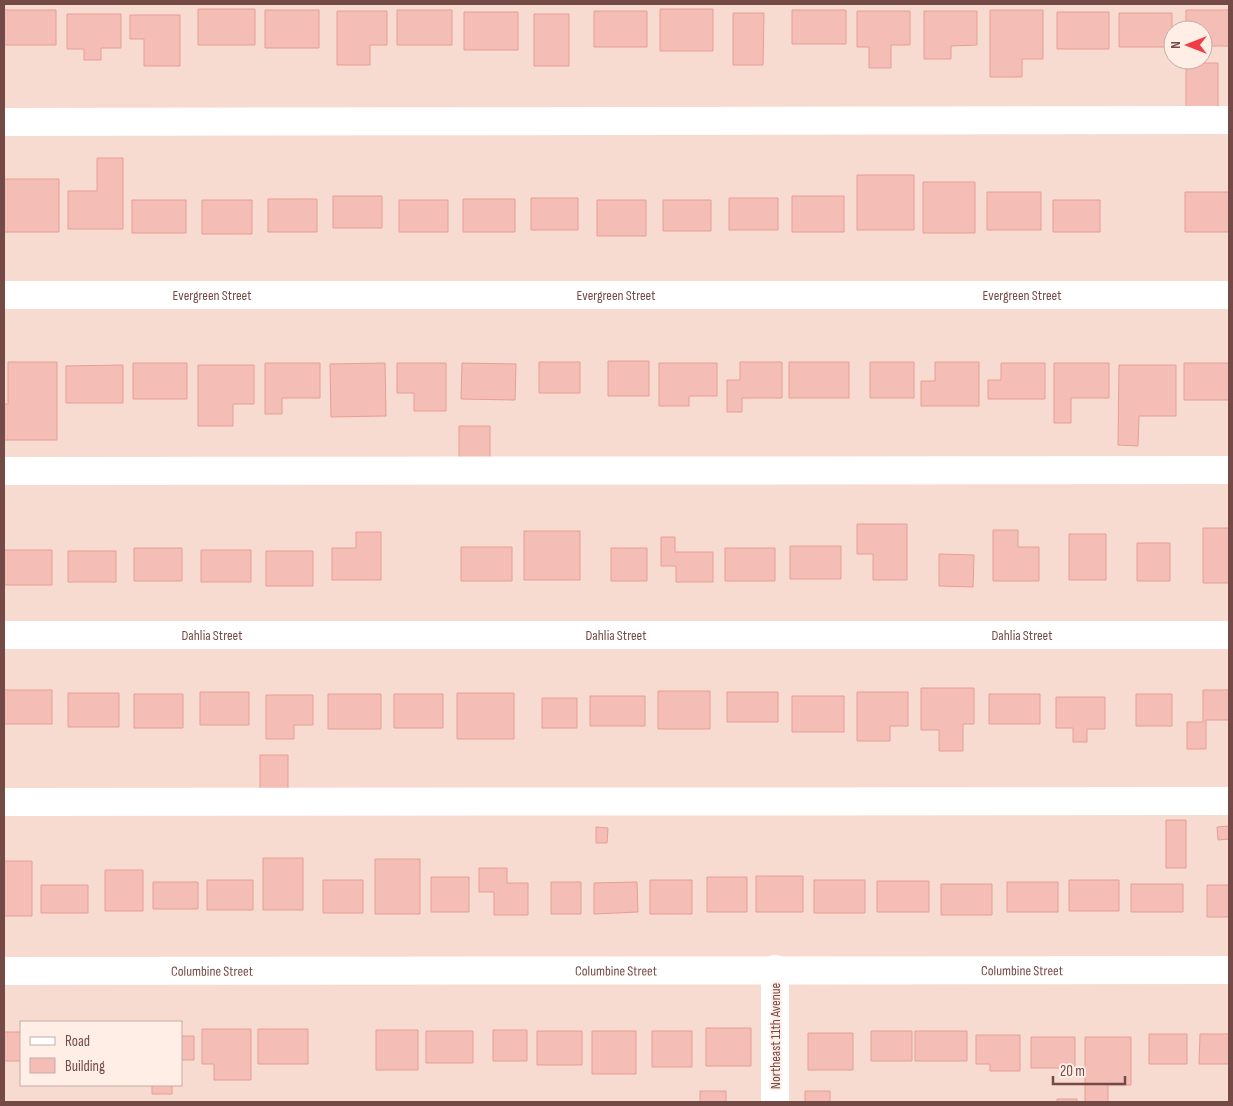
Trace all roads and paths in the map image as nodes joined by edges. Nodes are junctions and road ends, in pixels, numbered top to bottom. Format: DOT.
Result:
graph roads {
  1 [pos="1229,120"];
  2 [pos="4,122"];
  3 [pos="4,295"];
  4 [pos="1229,295"];
  5 [pos="4,470"];
  6 [pos="1229,470"];
  7 [pos="4,635"];
  8 [pos="1229,635"];
  9 [pos="1229,801"];
  10 [pos="4,802"];
  11 [pos="775,969"];
  12 [pos="1229,970"];
  13 [pos="4,971"];
  14 [pos="775,1102"];
  1 -- 2 [label="street"];
  3 -- 4 [label="street, Evergreen Street"];
  5 -- 6 [label="street"];
  7 -- 8 [label="street, Dahlia Street"];
  9 -- 10 [label="street"];
  11 -- 12 [label="street, Columbine Street"];
  11 -- 13 [label="street, Columbine Street"];
  11 -- 14 [label="street, Northeast 11th Avenue"];
}
